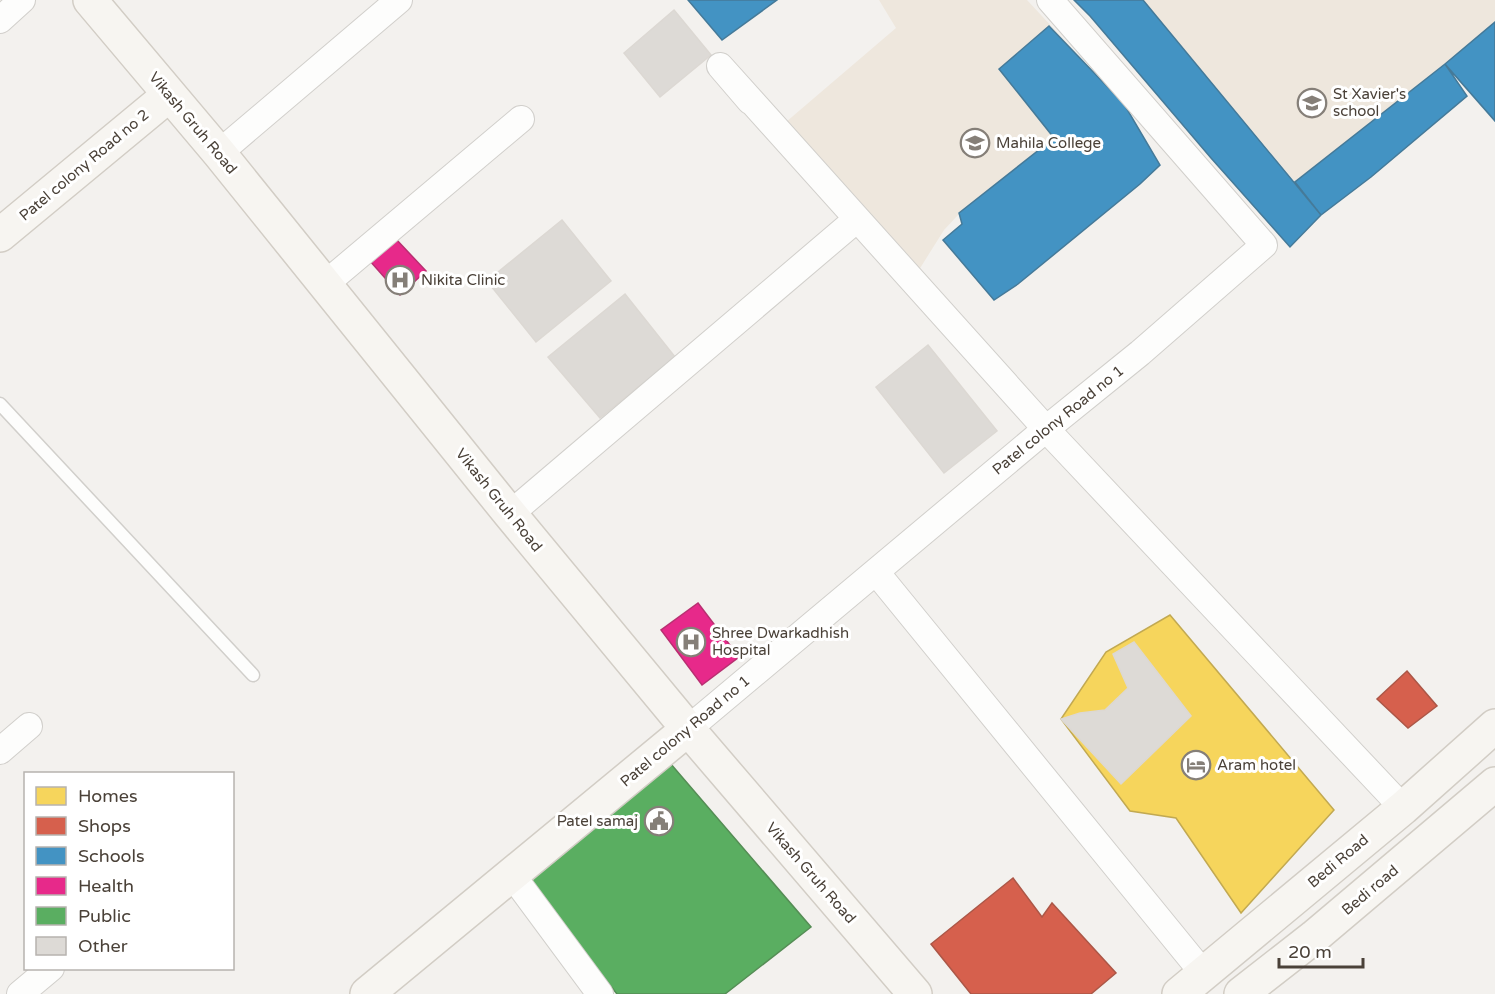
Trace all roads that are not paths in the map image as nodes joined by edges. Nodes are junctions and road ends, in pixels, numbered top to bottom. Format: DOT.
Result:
graph roads {
  1 [pos="22,0"];
  2 [pos="90,0"];
  3 [pos="399,0"];
  4 [pos="1050,0"];
  5 [pos="0,20"];
  6 [pos="169,94"];
  7 [pos="750,101"];
  8 [pos="521,119"];
  9 [pos="219,153"];
  10 [pos="857,219"];
  11 [pos="0,235"];
  12 [pos="324,285"];
  13 [pos="0,404"];
  14 [pos="1046,429"];
  15 [pos="510,514"];
  16 [pos="876,572"];
  17 [pos="253,675"];
  18 [pos="29,726"];
  19 [pos="1495,726"];
  20 [pos="688,729"];
  21 [pos="0,751"];
  22 [pos="1495,784"];
  23 [pos="1403,808"];
  24 [pos="1464,811"];
  25 [pos="1495,821"];
  26 [pos="512,875"];
  27 [pos="50,970"];
  28 [pos="1191,984"];
  29 [pos="20,994"];
  30 [pos="367,994"];
  31 [pos="600,994"];
  32 [pos="915,994"];
  33 [pos="1241,994"];
  1 -- 5 [label="street"];
  2 -- 6 [label="street, Vikash Gruh Road"];
  3 -- 9 [label="street"];
  4 -- 14 [label="street, Patel colony Road no 1"];
  6 -- 9 [label="street, Vikash Gruh Road"];
  6 -- 11 [label="street, Patel colony Road no 2"];
  7 -- 10 [label="street"];
  8 -- 12 [label="street"];
  9 -- 12 [label="street, Vikash Gruh Road"];
  10 -- 14 [label="street"];
  10 -- 15 [label="street"];
  12 -- 15 [label="street, Vikash Gruh Road"];
  13 -- 17 [label="lane"];
  14 -- 16 [label="street, Patel colony Road no 1"];
  14 -- 23 [label="street"];
  15 -- 20 [label="street, Vikash Gruh Road"];
  16 -- 20 [label="street, Patel colony Road no 1"];
  16 -- 28 [label="street"];
  18 -- 21 [label="street"];
  19 -- 23 [label="street, Bedi Road"];
  20 -- 26 [label="street, Patel colony Road no 1"];
  20 -- 32 [label="street, Vikash Gruh Road"];
  22 -- 24 [label="street, Bedi road"];
  23 -- 28 [label="street, Bedi Road"];
  24 -- 25 [label="street"];
  24 -- 33 [label="street, Bedi road"];
  26 -- 30 [label="street, Patel colony Road no 1"];
  26 -- 31 [label="street"];
  27 -- 29 [label="street"];
}
